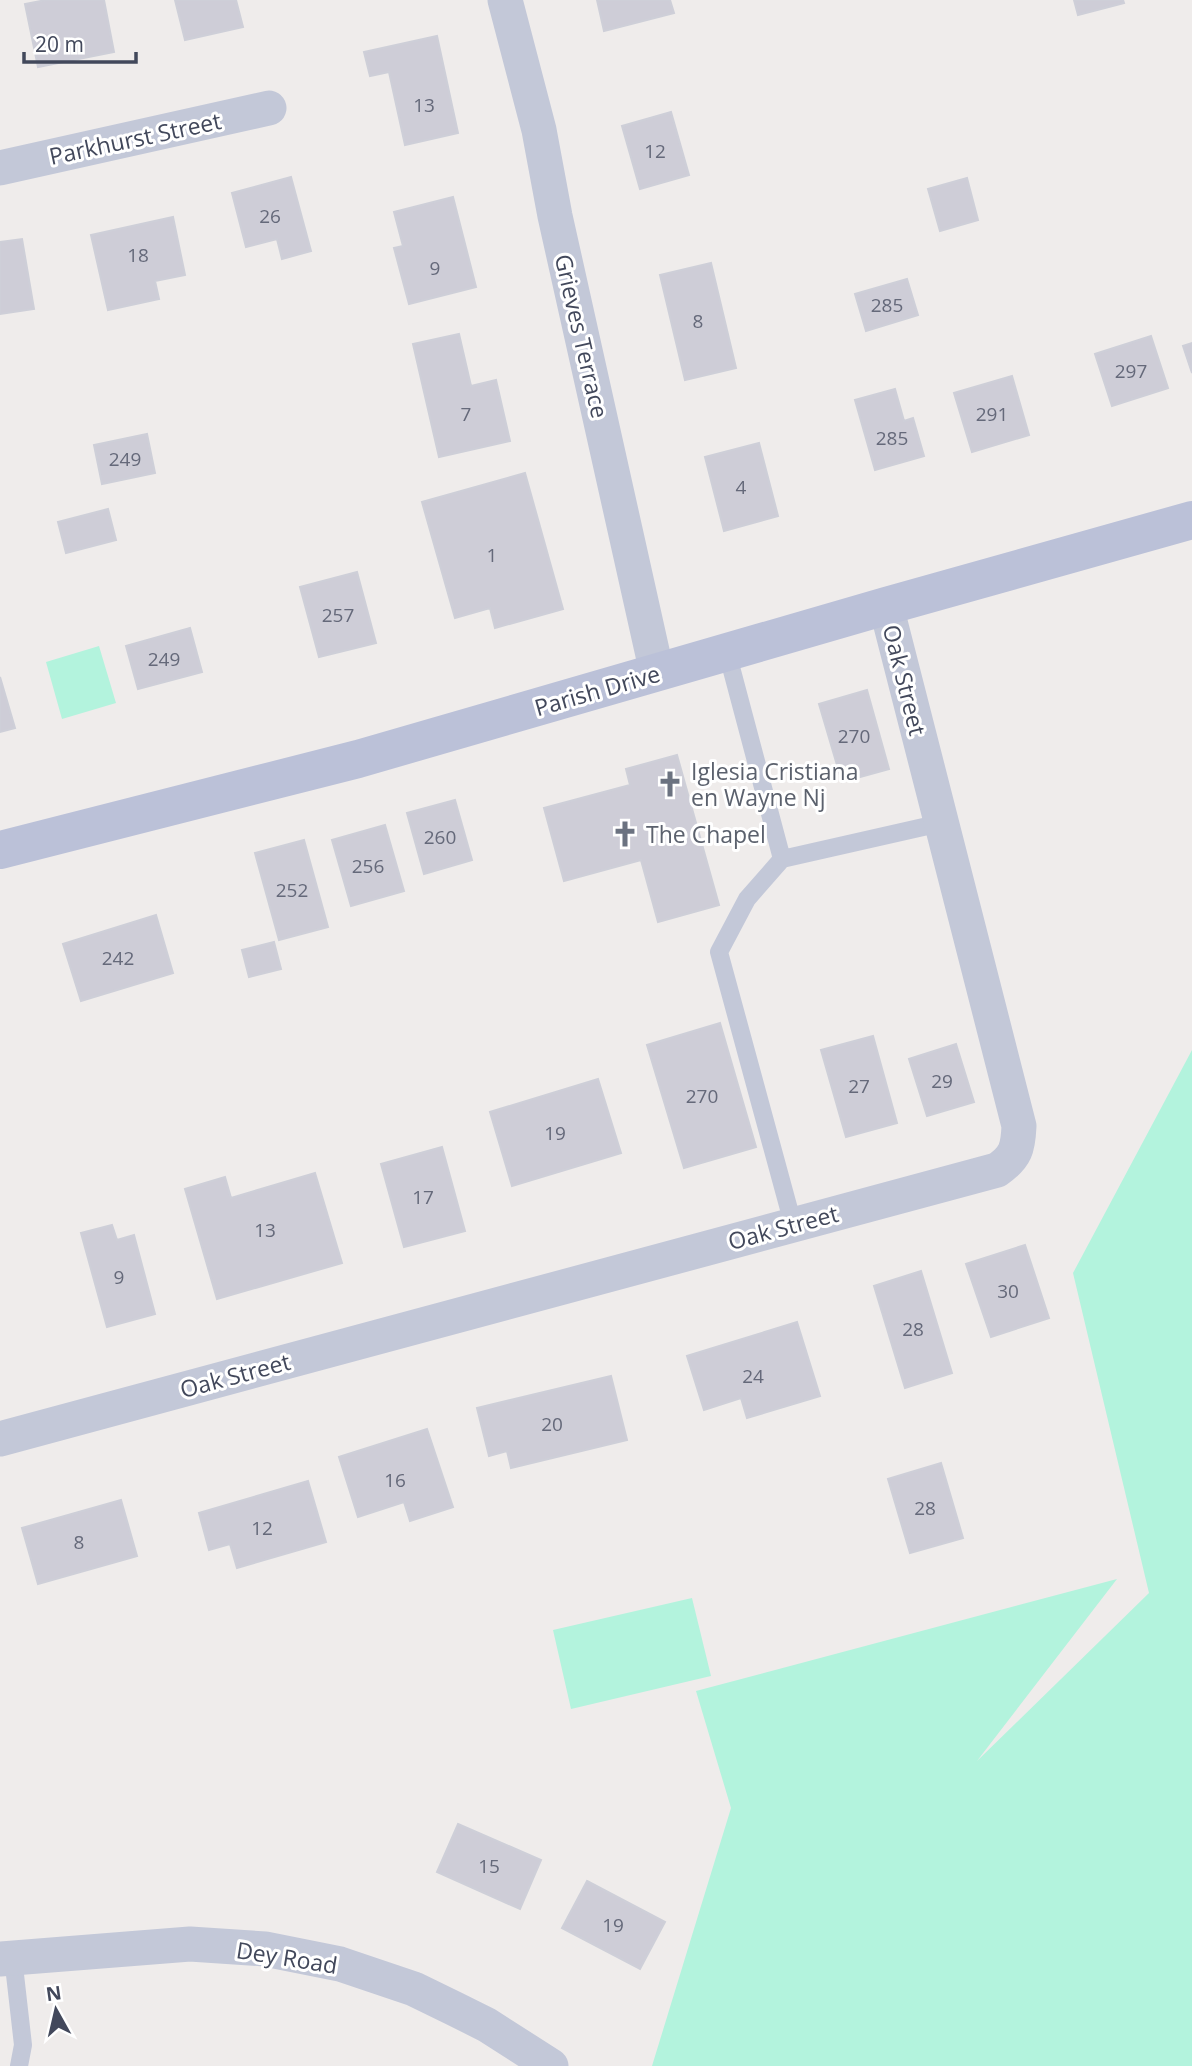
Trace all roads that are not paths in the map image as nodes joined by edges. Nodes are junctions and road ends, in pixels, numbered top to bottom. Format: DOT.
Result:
graph roads {
  1 [pos="505,0"];
  2 [pos="269,108"];
  3 [pos="0,168"];
  4 [pos="1192,520"];
  5 [pos="886,606"];
  6 [pos="727,652"];
  7 [pos="657,673"];
  8 [pos="941,823"];
  9 [pos="0,850"];
  10 [pos="782,859"];
  11 [pos="793,1224"];
  12 [pos="0,1439"];
  13 [pos="6,1958"];
  14 [pos="19,2066"];
  15 [pos="551,2066"];
  1 -- 7 [label="street, Grieves Terrace"];
  2 -- 3 [label="street, Parkhurst Street"];
  4 -- 5 [label="street, Parish Drive"];
  5 -- 6 [label="street, Parish Drive"];
  5 -- 8 [label="street, Oak Street"];
  6 -- 7 [label="street, Parish Drive"];
  6 -- 10 [label="lane"];
  7 -- 9 [label="street, Parish Drive"];
  8 -- 10 [label="lane"];
  8 -- 11 [label="street, Oak Street"];
  10 -- 11 [label="lane"];
  11 -- 12 [label="street, Oak Street"];
  13 -- 14 [label="lane"];
  13 -- 15 [label="street, Dey Road"];
}
